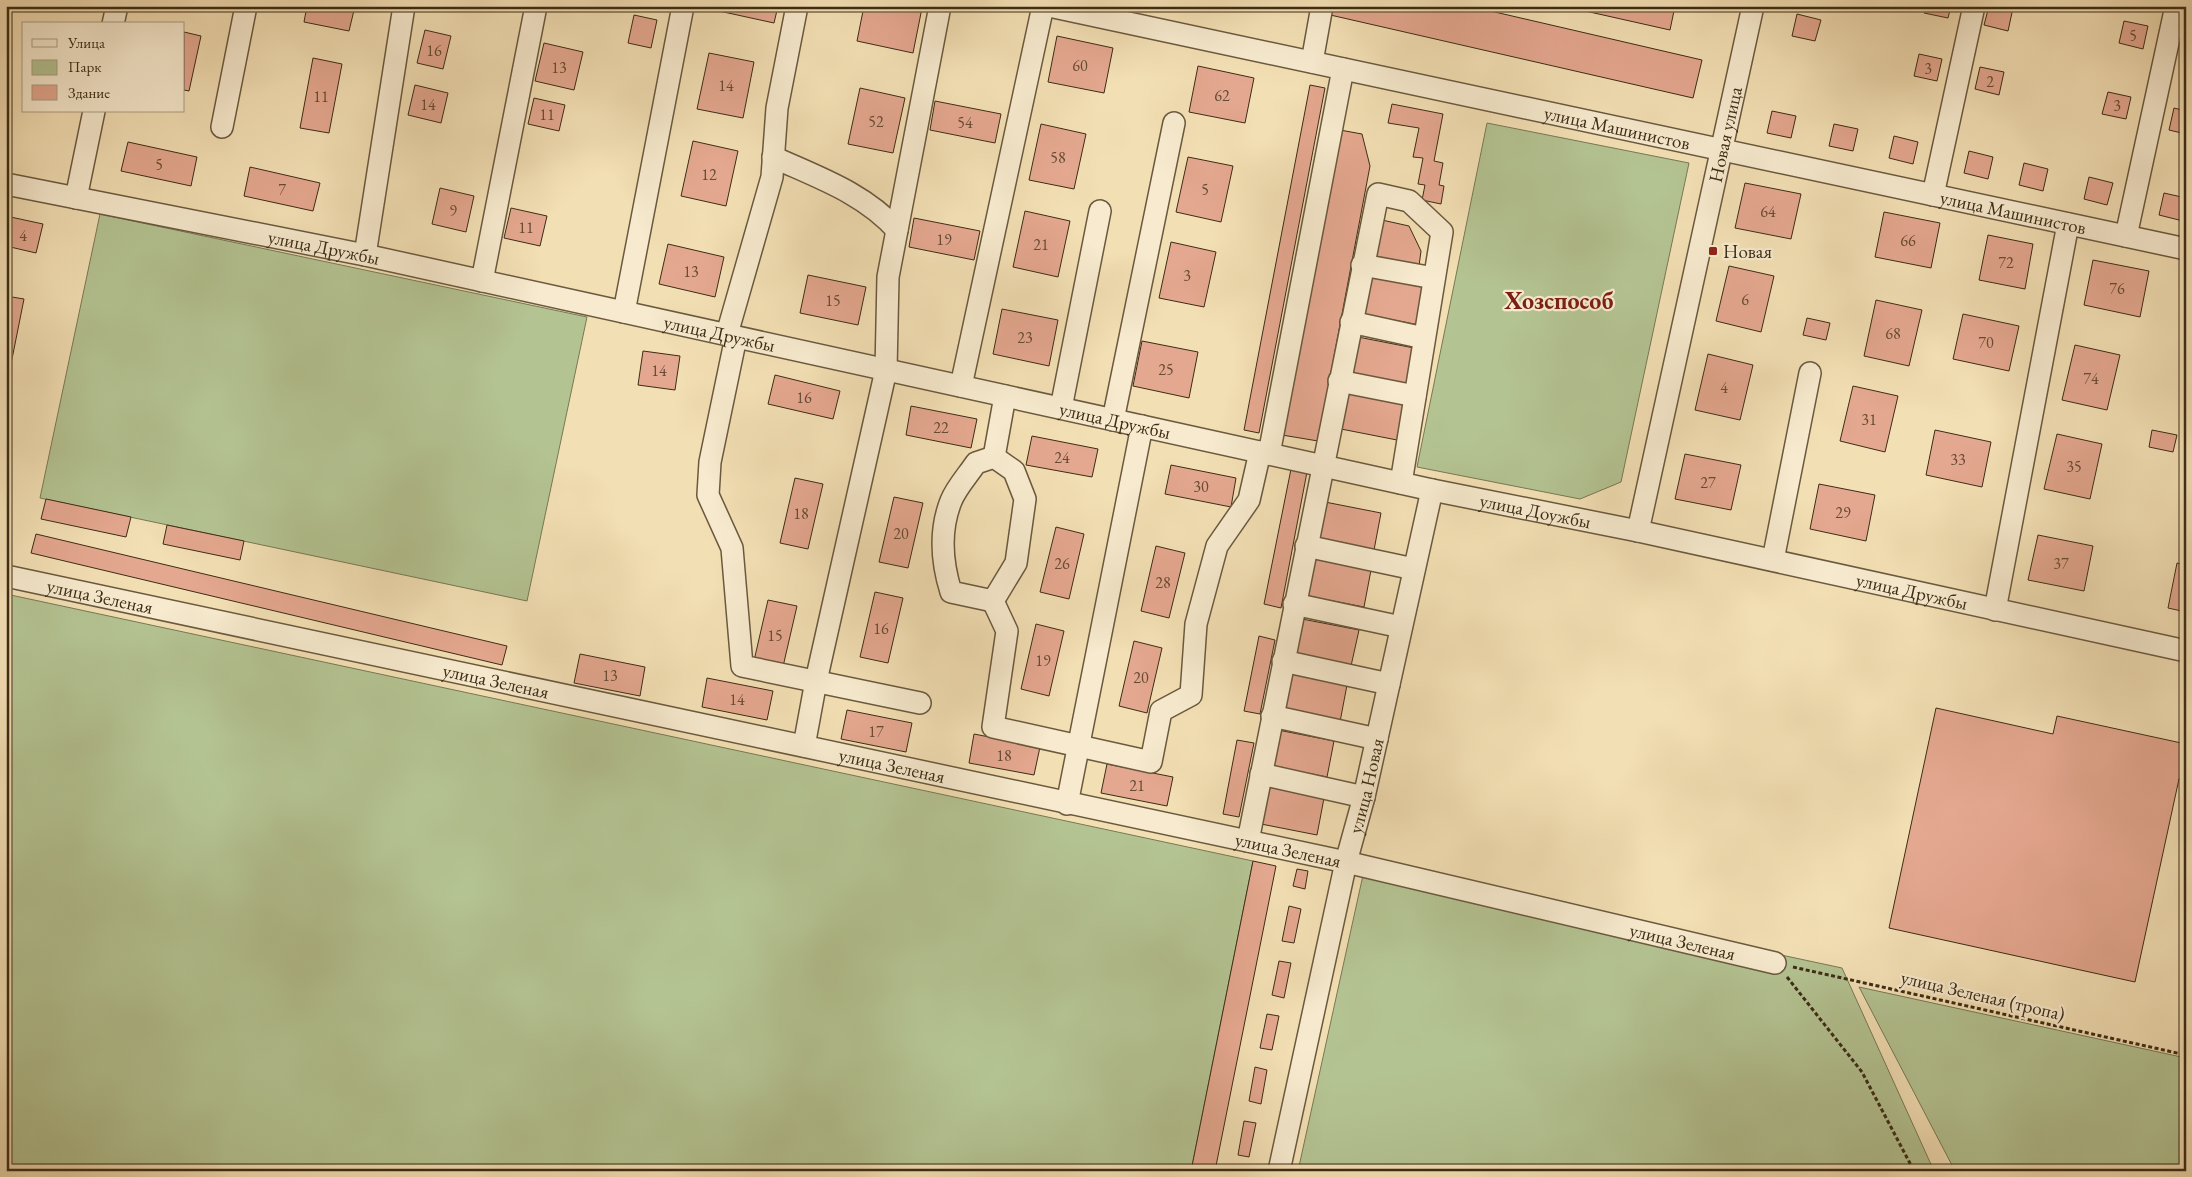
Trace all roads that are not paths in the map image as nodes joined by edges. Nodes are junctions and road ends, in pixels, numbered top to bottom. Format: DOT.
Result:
graph roads {
  1 [pos="117,6"];
  2 [pos="246,6"];
  3 [pos="404,6"];
  4 [pos="536,6"];
  5 [pos="683,6"];
  6 [pos="797,6"];
  7 [pos="940,6"];
  8 [pos="1043,6"];
  9 [pos="1049,6"];
  10 [pos="1322,6"];
  11 [pos="1753,6"];
  12 [pos="1974,6"];
  13 [pos="2176,6"];
  14 [pos="1095,11"];
  15 [pos="113,22"];
  16 [pos="1312,62"];
  17 [pos="1343,69"];
  18 [pos="94,112"];
  19 [pos="1174,123"];
  20 [pos="222,127"];
  21 [pos="1722,150"];
  22 [pos="773,157"];
  23 [pos="6,184"];
  24 [pos="1933,195"];
  25 [pos="76,198"];
  26 [pos="1100,211"];
  27 [pos="2068,224"];
  28 [pos="897,230"];
  29 [pos="2126,236"];
  30 [pos="2186,249"];
  31 [pos="365,255"];
  32 [pos="1362,265"];
  33 [pos="1434,278"];
  34 [pos="482,281"];
  35 [pos="624,312"];
  36 [pos="1351,322"];
  37 [pos="732,336"];
  38 [pos="1424,338"];
  39 [pos="886,370"];
  40 [pos="1810,373"];
  41 [pos="1339,381"];
  42 [pos="961,386"];
  43 [pos="1005,396"];
  44 [pos="1415,396"];
  45 [pos="1061,408"];
  46 [pos="1114,420"];
  47 [pos="1142,426"];
  48 [pos="1264,453"];
  49 [pos="994,457"];
  50 [pos="1322,465"];
  51 [pos="1401,483"];
  52 [pos="1432,490"];
  53 [pos="1638,530"];
  54 [pos="1306,546"];
  55 [pos="1773,560"];
  56 [pos="1414,569"];
  57 [pos="6,576"];
  58 [pos="993,601"];
  59 [pos="1294,604"];
  60 [pos="1995,610"];
  61 [pos="1402,627"];
  62 [pos="2186,650"];
  63 [pos="1283,661"];
  64 [pos="816,681"];
  65 [pos="1389,684"];
  66 [pos="920,704"];
  67 [pos="1272,716"];
  68 [pos="1377,739"];
  69 [pos="804,746"];
  70 [pos="1078,746"];
  71 [pos="1261,774"];
  72 [pos="1364,797"];
  73 [pos="1067,804"];
  74 [pos="1248,841"];
  75 [pos="1346,862"];
  76 [pos="1775,963"];
  77 [pos="1279,1171"];
  1 -- 15 [label="street"];
  2 -- 20 [label="street"];
  3 -- 31 [label="street"];
  4 -- 34 [label="street"];
  5 -- 35 [label="street"];
  6 -- 22 [label="street"];
  7 -- 28 [label="street"];
  8 -- 42 [label="street"];
  9 -- 14 [label="street, улица Машинистов"];
  10 -- 16 [label="street"];
  11 -- 21 [label="street, Новая улица"];
  12 -- 24 [label="street"];
  13 -- 29 [label="street"];
  14 -- 16 [label="street, улица Машинистов"];
  16 -- 17 [label="street, улица Машинистов"];
  17 -- 21 [label="street, улица Машинистов"];
  17 -- 48 [label="street"];
  18 -- 25 [label="street"];
  19 -- 46 [label="street"];
  21 -- 24 [label="street, улица Машинистов"];
  21 -- 53 [label="street, Новая улица"];
  22 -- 28 [label="street"];
  22 -- 37 [label="street"];
  23 -- 25 [label="street, улица Дружбы"];
  24 -- 27 [label="street, улица Машинистов"];
  25 -- 31 [label="street, улица Дружбы"];
  26 -- 45 [label="street"];
  27 -- 29 [label="street, улица Машинистов"];
  27 -- 60 [label="street"];
  28 -- 39 [label="street"];
  29 -- 30 [label="street, улица Машинистов"];
  31 -- 34 [label="street, улица Дружбы"];
  32 -- 33 [label="street"];
  32 -- 33 [label="street"];
  32 -- 36 [label="street"];
  33 -- 38 [label="street"];
  34 -- 35 [label="street, улица Дружбы"];
  35 -- 37 [label="street, улица Дружбы"];
  36 -- 38 [label="street"];
  36 -- 41 [label="street"];
  37 -- 39 [label="street, улица Дружбы"];
  37 -- 64 [label="street"];
  38 -- 44 [label="street"];
  39 -- 42 [label="street, улица Дружбы"];
  39 -- 64 [label="street"];
  40 -- 55 [label="street"];
  41 -- 44 [label="street"];
  41 -- 50 [label="street"];
  42 -- 43 [label="street, улица Дружбы"];
  43 -- 45 [label="street, улица Дружбы"];
  43 -- 49 [label="street"];
  44 -- 51 [label="street"];
  45 -- 46 [label="street, улица Дружбы"];
  46 -- 47 [label="street, улица Дружбы"];
  47 -- 48 [label="street, улица Дружбы"];
  47 -- 70 [label="street"];
  48 -- 50 [label="street, улица Дружбы"];
  48 -- 70 [label="street"];
  49 -- 58 [label="street"];
  49 -- 58 [label="street"];
  50 -- 51 [label="street, улица Дружбы"];
  50 -- 54 [label="street"];
  51 -- 52 [label="street, улица Дружбы"];
  52 -- 53 [label="street, улица Доужбы"];
  52 -- 56 [label="street, улица Новая"];
  53 -- 55 [label="street, улица Дружбы"];
  54 -- 56 [label="street"];
  54 -- 59 [label="street"];
  55 -- 60 [label="street, улица Дружбы"];
  56 -- 61 [label="street, улица Новая"];
  57 -- 69 [label="street, улица Зеленая"];
  58 -- 70 [label="street"];
  59 -- 61 [label="street"];
  59 -- 63 [label="street"];
  60 -- 62 [label="street, улица Дружбы"];
  61 -- 65 [label="street, улица Новая"];
  63 -- 65 [label="street"];
  63 -- 67 [label="street"];
  64 -- 66 [label="street"];
  64 -- 69 [label="street"];
  65 -- 68 [label="street, улица Новая"];
  67 -- 68 [label="street"];
  67 -- 71 [label="street"];
  68 -- 72 [label="street, улица Новая"];
  69 -- 73 [label="street, улица Зеленая"];
  70 -- 73 [label="street"];
  71 -- 72 [label="street"];
  71 -- 74 [label="street"];
  72 -- 75 [label="street, улица Новая"];
  73 -- 74 [label="street, улица Зеленая"];
  74 -- 75 [label="street, улица Зеленая"];
  75 -- 76 [label="street, улица Зеленая"];
  75 -- 77 [label="street, улица Новая"];
}
